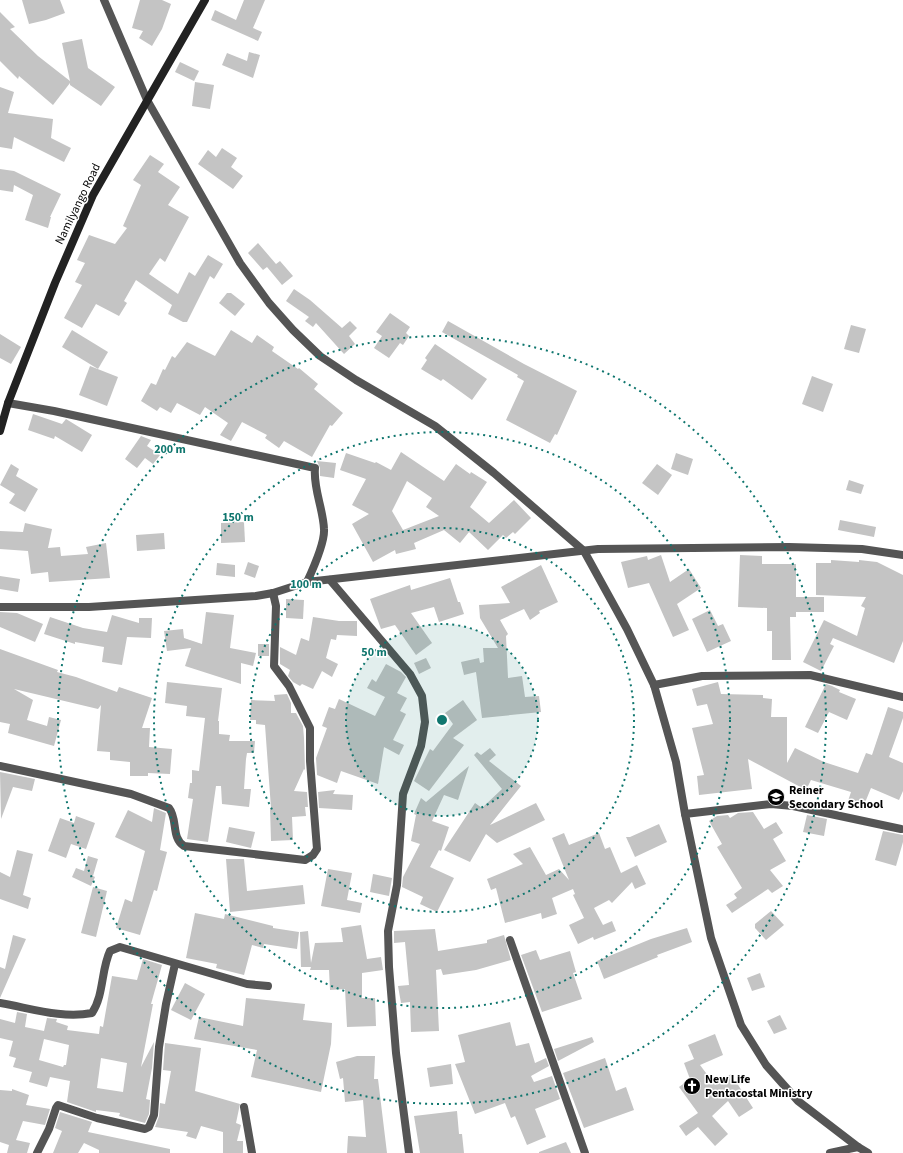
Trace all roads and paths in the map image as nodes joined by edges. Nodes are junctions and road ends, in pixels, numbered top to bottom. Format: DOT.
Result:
graph roads {
  1 [pos="104,0"];
  2 [pos="205,0"];
  3 [pos="148,100"];
  4 [pos="8,403"];
  5 [pos="0,431"];
  6 [pos="584,551"];
  7 [pos="903,555"];
  8 [pos="330,580"];
  9 [pos="307,582"];
  10 [pos="273,593"];
  11 [pos="0,607"];
  12 [pos="654,685"];
  13 [pos="903,697"];
  14 [pos="0,766"];
  15 [pos="685,814"];
  16 [pos="901,829"];
  17 [pos="510,940"];
  18 [pos="175,964"];
  19 [pos="268,986"];
  20 [pos="0,1003"];
  21 [pos="244,1107"];
  22 [pos="858,1147"];
  23 [pos="37,1153"];
  24 [pos="252,1153"];
  25 [pos="409,1153"];
  26 [pos="584,1153"];
  27 [pos="830,1153"];
  28 [pos="868,1153"];
  1 -- 3 [label="street"];
  2 -- 3 [label="main road, Namilyango Road"];
  3 -- 4 [label="main road, Namilyango Road"];
  3 -- 6 [label="street"];
  4 -- 5 [label="main road, Namilyango Road"];
  4 -- 9 [label="street"];
  6 -- 7 [label="street"];
  6 -- 8 [label="street"];
  6 -- 12 [label="street"];
  8 -- 9 [label="street"];
  8 -- 25 [label="street"];
  9 -- 10 [label="street"];
  10 -- 11 [label="street"];
  10 -- 14 [label="street"];
  12 -- 13 [label="street"];
  12 -- 15 [label="street"];
  15 -- 16 [label="street"];
  15 -- 22 [label="street"];
  17 -- 26 [label="street"];
  18 -- 19 [label="street"];
  18 -- 20 [label="street"];
  18 -- 23 [label="street"];
  21 -- 24 [label="street"];
  22 -- 27 [label="street"];
  22 -- 28 [label="street"];
}
